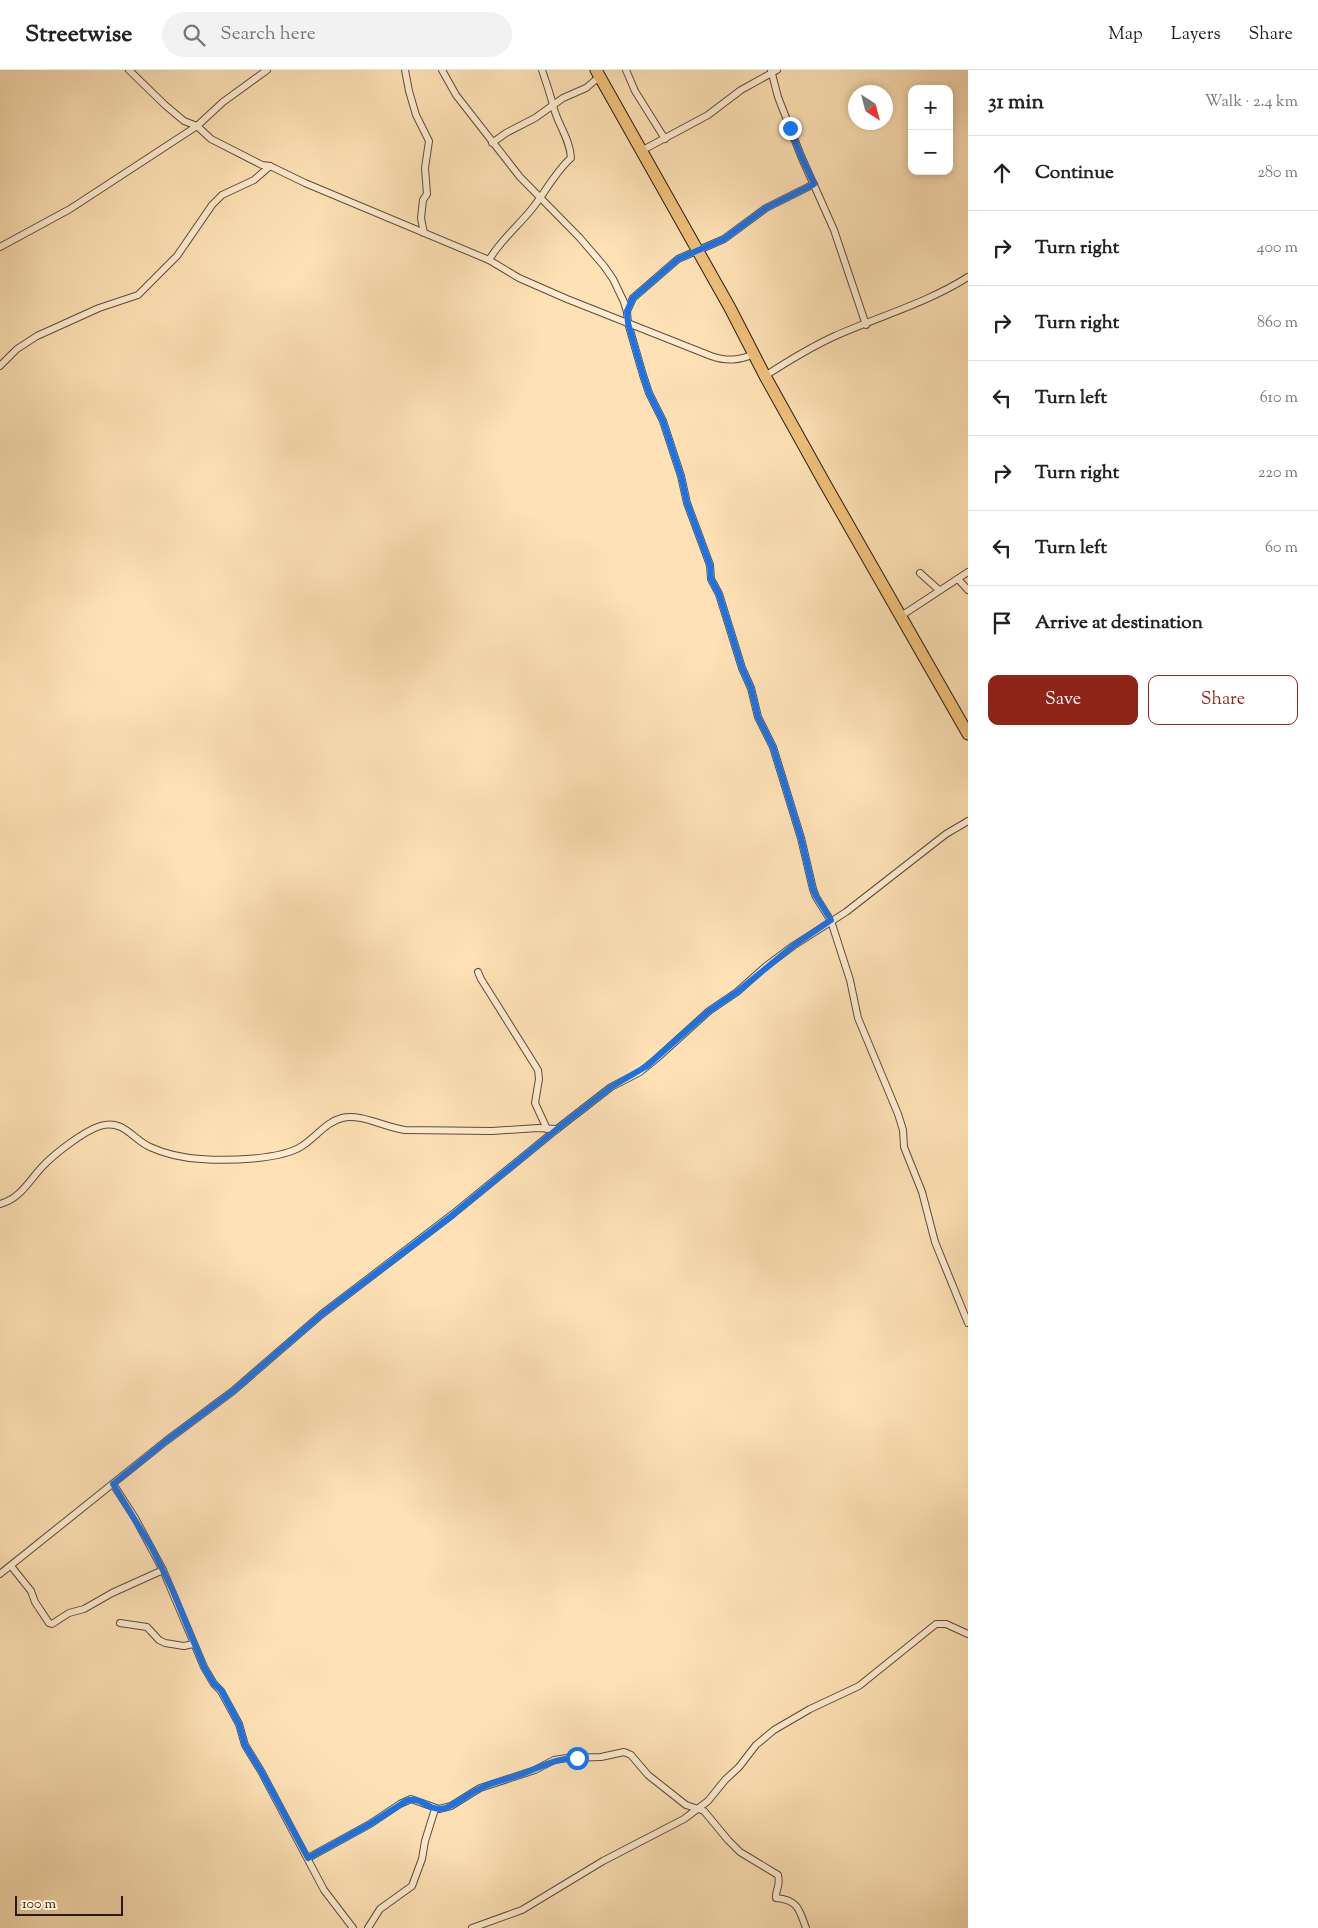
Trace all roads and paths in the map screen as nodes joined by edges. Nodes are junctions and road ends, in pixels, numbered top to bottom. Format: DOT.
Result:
graph roads {
  1 [pos="129,70"];
  2 [pos="267,70"];
  3 [pos="405,70"];
  4 [pos="442,70"];
  5 [pos="542,70"];
  6 [pos="626,70"];
  7 [pos="773,71"];
  8 [pos="597,74"];
  9 [pos="553,105"];
  10 [pos="197,126"];
  11 [pos="666,139"];
  12 [pos="492,143"];
  13 [pos="641,151"];
  14 [pos="270,166"];
  15 [pos="814,184"];
  16 [pos="540,198"];
  17 [pos="424,233"];
  18 [pos="0,247"];
  19 [pos="697,250"];
  20 [pos="489,260"];
  21 [pos="968,277"];
  22 [pos="627,311"];
  23 [pos="628,323"];
  24 [pos="866,325"];
  25 [pos="755,354"];
  26 [pos="0,366"];
  27 [pos="765,376"];
  28 [pos="968,572"];
  29 [pos="920,573"];
  30 [pos="958,579"];
  31 [pos="939,590"];
  32 [pos="968,590"];
  33 [pos="901,616"];
  34 [pos="968,734"];
  35 [pos="968,821"];
  36 [pos="831,920"];
  37 [pos="478,972"];
  38 [pos="548,1129"];
  39 [pos="557,1129"];
  40 [pos="0,1204"];
  41 [pos="968,1323"];
  42 [pos="113,1484"];
  43 [pos="11,1566"];
  44 [pos="163,1570"];
  45 [pos="0,1574"];
  46 [pos="120,1623"];
  47 [pos="968,1634"];
  48 [pos="193,1644"];
  49 [pos="435,1809"];
  50 [pos="698,1809"];
  51 [pos="308,1858"];
  52 [pos="353,1928"];
  53 [pos="368,1928"];
  54 [pos="472,1928"];
  55 [pos="806,1928"];
  1 -- 10 [label="street"];
  2 -- 10 [label="street"];
  3 -- 17 [label="street"];
  4 -- 12 [label="street"];
  5 -- 9 [label="street"];
  6 -- 11 [label="street"];
  7 -- 11 [label="street"];
  7 -- 15 [label="street"];
  8 -- 9 [label="street"];
  8 -- 13 [label="highway"];
  9 -- 12 [label="street"];
  9 -- 16 [label="street"];
  10 -- 14 [label="street"];
  10 -- 18 [label="street"];
  11 -- 13 [label="street"];
  12 -- 16 [label="street"];
  13 -- 19 [label="highway"];
  14 -- 17 [label="street"];
  14 -- 26 [label="street"];
  15 -- 19 [label="street"];
  15 -- 24 [label="street"];
  16 -- 20 [label="street"];
  16 -- 22 [label="street"];
  17 -- 20 [label="street"];
  19 -- 22 [label="street"];
  19 -- 25 [label="highway"];
  20 -- 23 [label="street"];
  21 -- 24 [label="street"];
  22 -- 23 [label="street"];
  23 -- 25 [label="street"];
  23 -- 36 [label="street"];
  24 -- 27 [label="street"];
  25 -- 27 [label="highway"];
  27 -- 33 [label="highway"];
  28 -- 30 [label="street"];
  29 -- 31 [label="street"];
  30 -- 31 [label="street"];
  30 -- 32 [label="street"];
  31 -- 33 [label="street"];
  33 -- 34 [label="highway"];
  35 -- 36 [label="street"];
  36 -- 39 [label="street"];
  36 -- 41 [label="street"];
  37 -- 38 [label="street"];
  38 -- 39 [label="street"];
  38 -- 40 [label="street"];
  39 -- 42 [label="street"];
  42 -- 43 [label="street"];
  42 -- 44 [label="street"];
  43 -- 44 [label="street"];
  43 -- 45 [label="street"];
  44 -- 48 [label="street"];
  46 -- 48 [label="street"];
  47 -- 50 [label="street"];
  48 -- 51 [label="street"];
  49 -- 50 [label="street"];
  49 -- 51 [label="street"];
  49 -- 53 [label="street"];
  50 -- 54 [label="street"];
  50 -- 55 [label="street"];
  51 -- 52 [label="street"];
}
